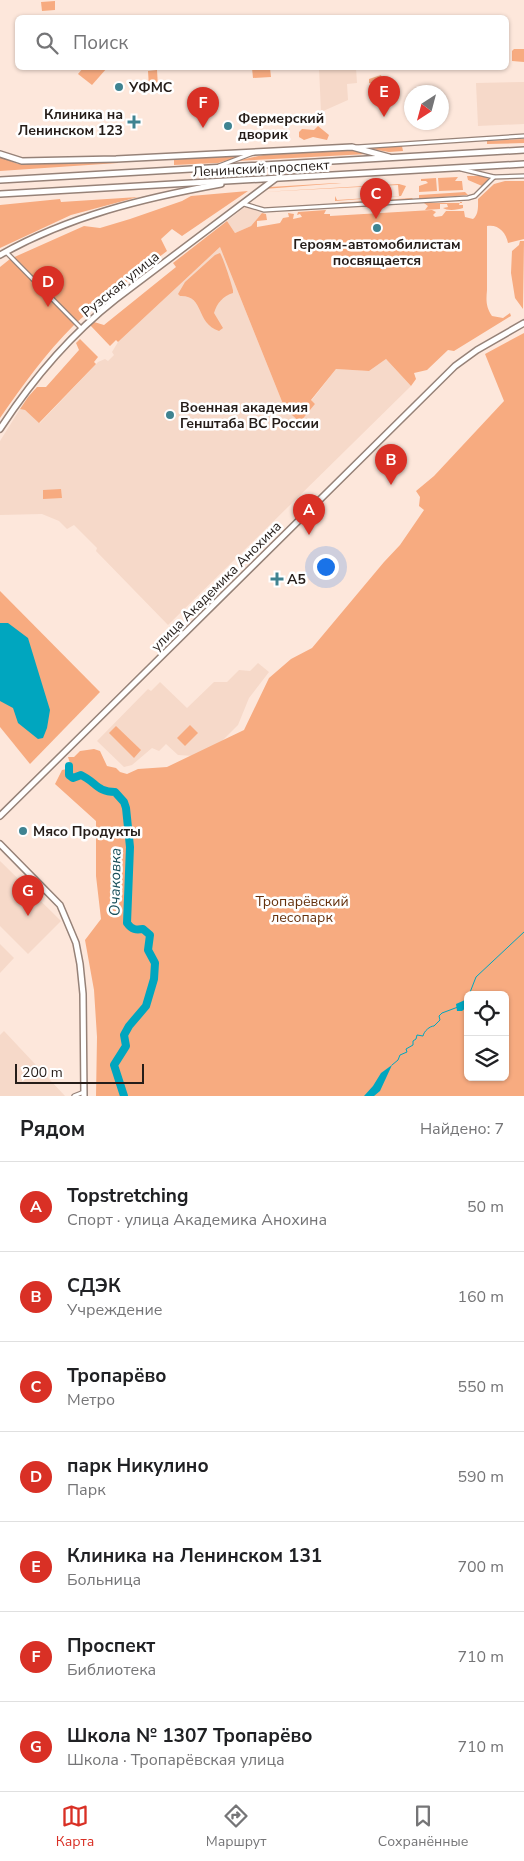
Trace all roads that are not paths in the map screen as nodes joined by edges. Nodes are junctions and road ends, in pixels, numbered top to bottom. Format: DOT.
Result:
graph roads {
  1 [pos="524,136"];
  2 [pos="352,148"];
  3 [pos="524,150"];
  4 [pos="256,152"];
  5 [pos="0,154"];
  6 [pos="394,158"];
  7 [pos="524,164"];
  8 [pos="452,167"];
  9 [pos="215,168"];
  10 [pos="524,176"];
  11 [pos="494,177"];
  12 [pos="276,178"];
  13 [pos="0,180"];
  14 [pos="241,181"];
  15 [pos="0,194"];
  16 [pos="240,205"];
  17 [pos="6,252"];
  18 [pos="0,255"];
  19 [pos="524,323"];
  20 [pos="82,329"];
  21 [pos="0,429"];
  22 [pos="0,816"];
  23 [pos="0,844"];
  24 [pos="84,1094"];
  25 [pos="74,1096"];
  1 -- 2 [label="street"];
  2 -- 4 [label="main road"];
  2 -- 6 [label="main road"];
  3 -- 6 [label="main road, Ленинский проспект"];
  4 -- 5 [label="main road"];
  4 -- 9 [label="street"];
  6 -- 9 [label="main road, Ленинский проспект"];
  7 -- 8 [label="main road, Ленинский проспект"];
  8 -- 11 [label="street"];
  8 -- 12 [label="main road, Ленинский проспект"];
  9 -- 13 [label="main road, Ленинский проспект"];
  10 -- 11 [label="street"];
  11 -- 16 [label="street"];
  12 -- 14 [label="main road, Ленинский проспект"];
  12 -- 16 [label="main road, Рузская улица"];
  14 -- 15 [label="main road, Ленинский проспект"];
  14 -- 17 [label="main road"];
  16 -- 20 [label="main road, Рузская улица"];
  17 -- 18 [label="main road"];
  17 -- 20 [label="street"];
  19 -- 22 [label="main road, улица Академика Анохина"];
  20 -- 21 [label="main road, Рузская улица"];
  23 -- 24 [label="main road"];
  24 -- 25 [label="street"];
}
